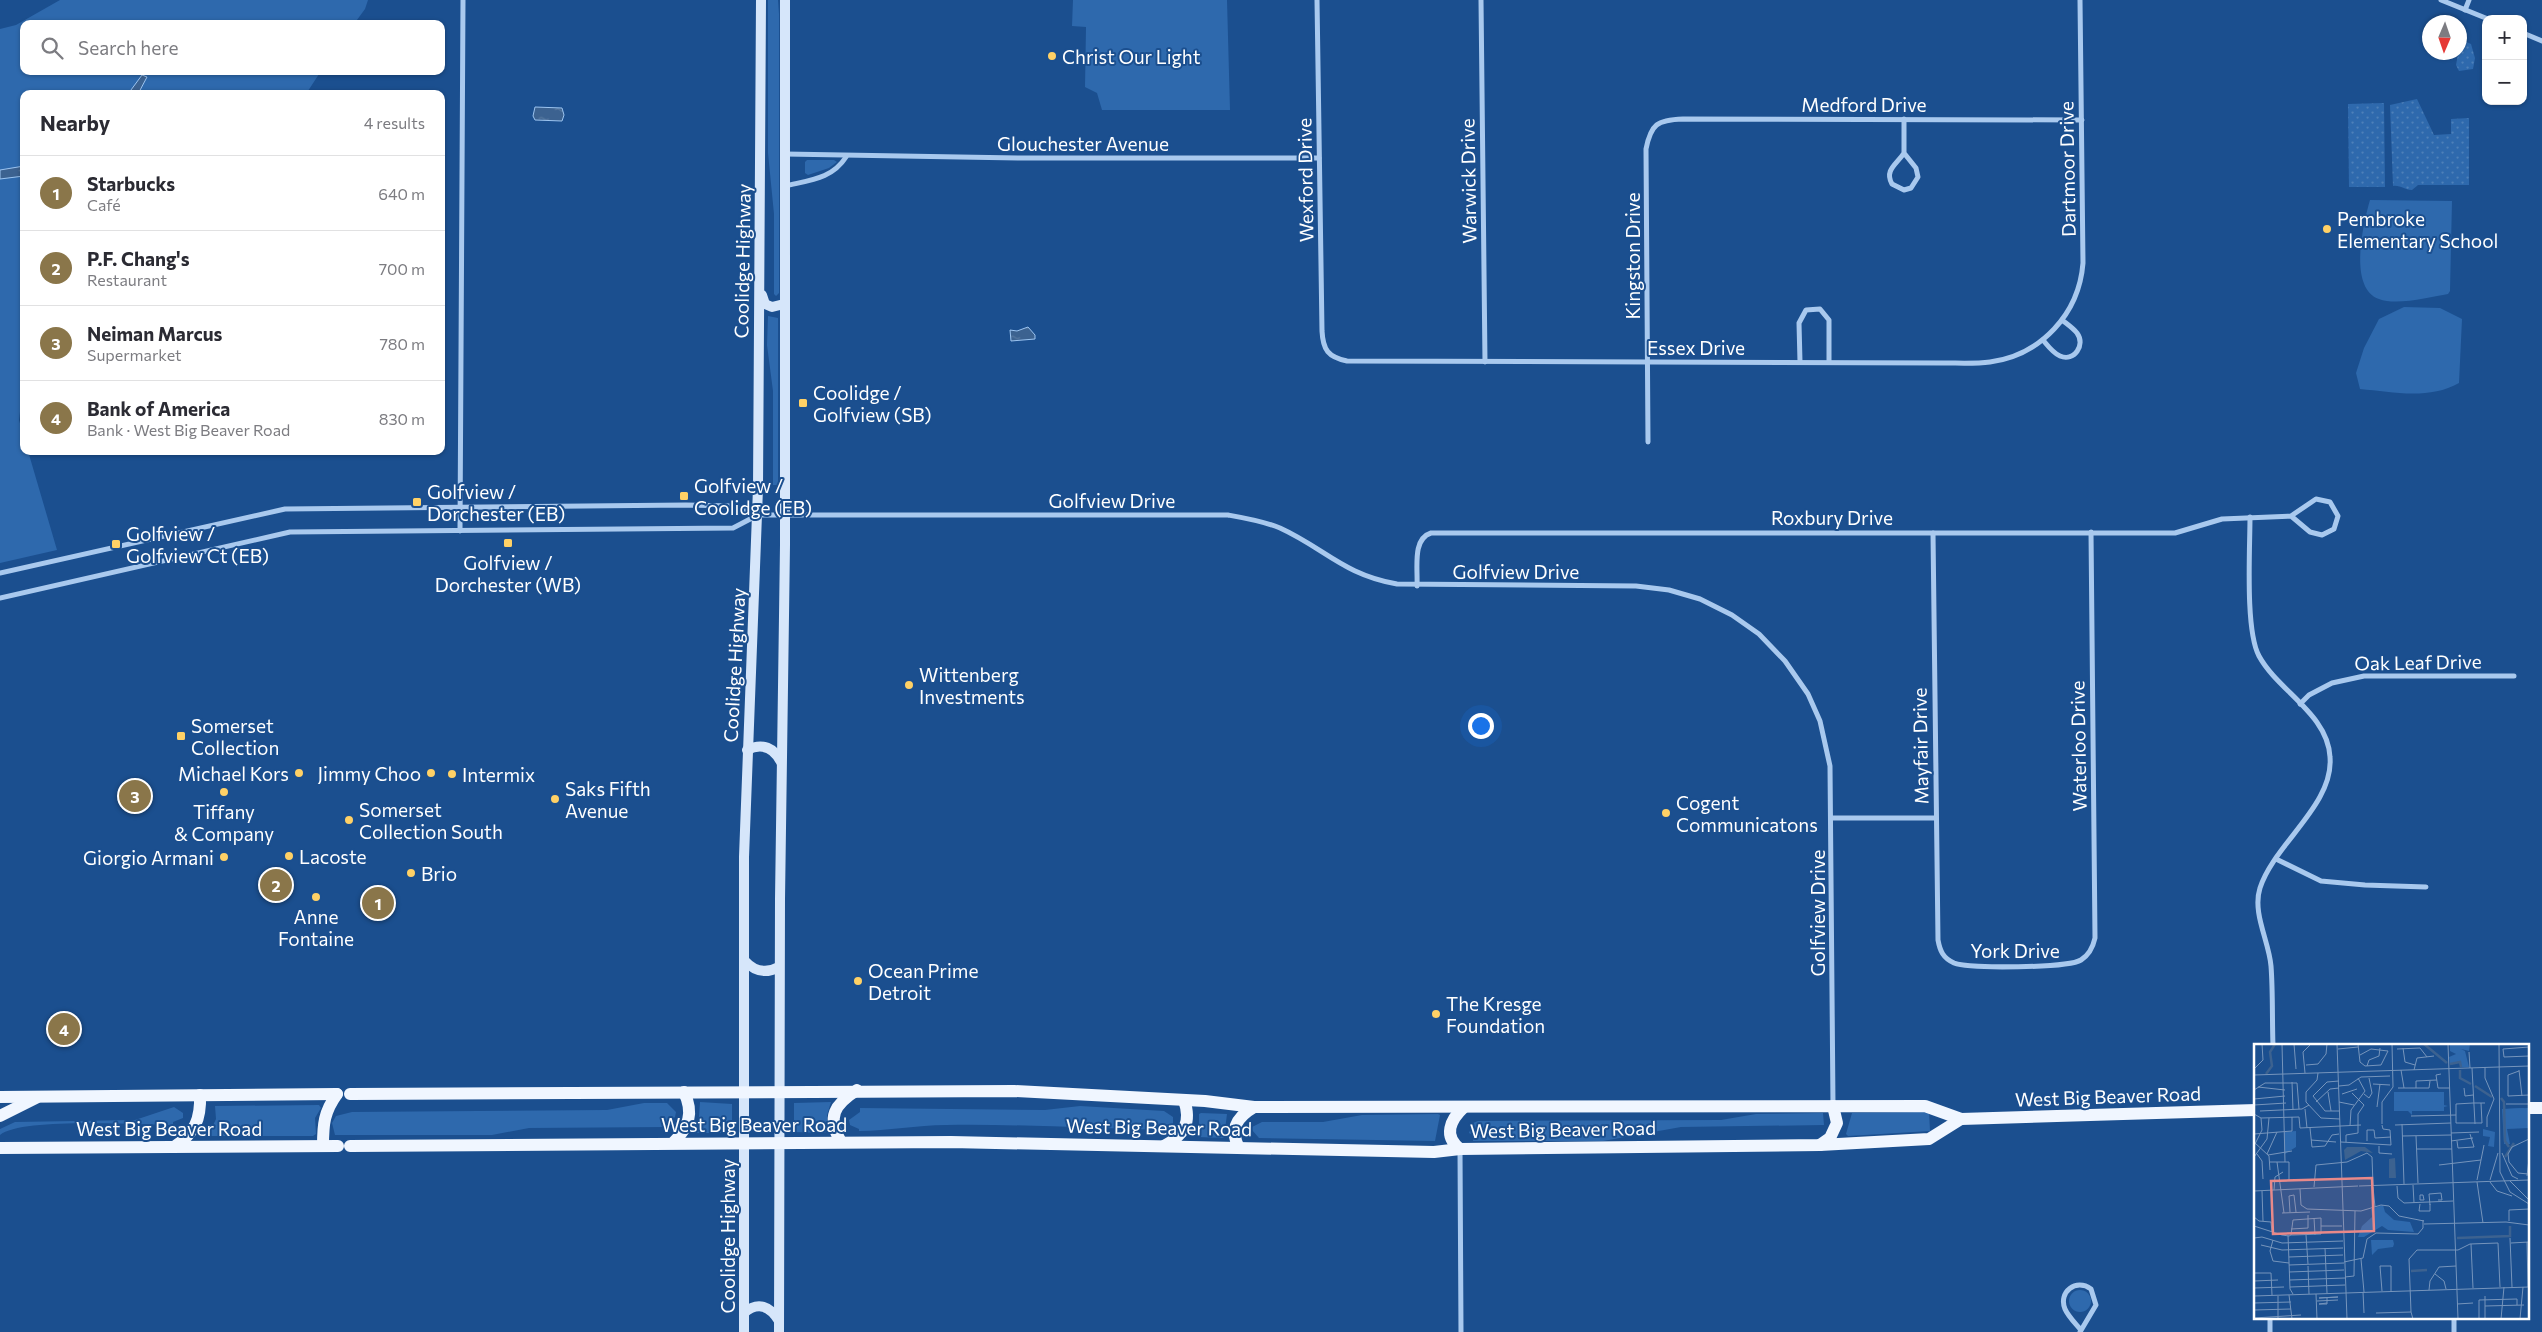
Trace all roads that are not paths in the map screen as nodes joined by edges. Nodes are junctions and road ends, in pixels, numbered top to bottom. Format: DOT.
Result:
graph roads {
  1 [pos="464,0"];
  2 [pos="761,0"];
  3 [pos="785,0"];
  4 [pos="1317,0"];
  5 [pos="1481,0"];
  6 [pos="2080,0"];
  7 [pos="2441,0"];
  8 [pos="2469,0"];
  9 [pos="2465,10"];
  10 [pos="2482,17"];
  11 [pos="2527,35"];
  12 [pos="2542,41"];
  13 [pos="1904,119"];
  14 [pos="2082,120"];
  15 [pos="1650,130"];
  16 [pos="1904,153"];
  17 [pos="785,154"];
  18 [pos="846,157"];
  19 [pos="1319,158"];
  20 [pos="785,186"];
  21 [pos="761,292"];
  22 [pos="784,304"];
  23 [pos="2062,320"];
  24 [pos="2054,330"];
  25 [pos="2043,340"];
  26 [pos="1331,356"];
  27 [pos="1485,362"];
  28 [pos="1648,362"];
  29 [pos="1800,362"];
  30 [pos="1829,362"];
  31 [pos="1648,442"];
  32 [pos="460,508"];
  33 [pos="757,515"];
  34 [pos="784,516"];
  35 [pos="2290,516"];
  36 [pos="2250,517"];
  37 [pos="460,531"];
  38 [pos="2091,532"];
  39 [pos="1933,533"];
  40 [pos="0,573"];
  41 [pos="1417,586"];
  42 [pos="0,598"];
  43 [pos="2514,676"];
  44 [pos="2300,704"];
  45 [pos="747,750"];
  46 [pos="782,763"];
  47 [pos="1832,818"];
  48 [pos="1936,818"];
  49 [pos="2276,859"];
  50 [pos="2426,887"];
  51 [pos="2086,956"];
  52 [pos="1944,957"];
  53 [pos="745,960"];
  54 [pos="779,967"];
  55 [pos="2272,1044"];
  56 [pos="857,1090"];
  57 [pos="779,1091"];
  58 [pos="684,1092"];
  59 [pos="744,1092"];
  60 [pos="344,1094"];
  61 [pos="200,1095"];
  62 [pos="0,1097"];
  63 [pos="38,1097"];
  64 [pos="1184,1100"];
  65 [pos="1833,1106"];
  66 [pos="1254,1107"];
  67 [pos="1464,1107"];
  68 [pos="2254,1110"];
  69 [pos="0,1116"];
  70 [pos="1961,1119"];
  71 [pos="780,1142"];
  72 [pos="841,1142"];
  73 [pos="673,1143"];
  74 [pos="744,1143"];
  75 [pos="1820,1145"];
  76 [pos="323,1146"];
  77 [pos="174,1147"];
  78 [pos="1163,1147"];
  79 [pos="0,1148"];
  80 [pos="1239,1148"];
  81 [pos="1460,1149"];
  82 [pos="744,1313"];
  83 [pos="779,1327"];
  84 [pos="2080,1330"];
  85 [pos="744,1332"];
  86 [pos="1461,1332"];
  1 -- 32 [label="street"];
  2 -- 21 [label="main road, Coolidge Highway"];
  3 -- 17 [label="main road"];
  4 -- 19 [label="street, Wexford Drive"];
  5 -- 27 [label="street, Warwick Drive"];
  6 -- 14 [label="street, Dartmoor Drive"];
  7 -- 9 [label="street"];
  8 -- 9 [label="street"];
  9 -- 10 [label="street"];
  11 -- 12 [label="street"];
  13 -- 14 [label="street, Medford Drive"];
  13 -- 15 [label="street, Medford Drive"];
  13 -- 16 [label="street"];
  14 -- 23 [label="street, Dartmoor Drive"];
  15 -- 28 [label="street, Kingston Drive"];
  16 -- 16 [label="street"];
  17 -- 18 [label="street, Glouchester Avenue"];
  17 -- 20 [label="main road"];
  18 -- 19 [label="street, Glouchester Avenue"];
  18 -- 20 [label="street"];
  19 -- 26 [label="street, Wexford Drive"];
  20 -- 22 [label="main road"];
  21 -- 22 [label="main road"];
  21 -- 33 [label="main road, Coolidge Highway"];
  22 -- 34 [label="main road"];
  23 -- 24 [label="street, Dartmoor Drive"];
  23 -- 25 [label="street"];
  24 -- 25 [label="street, Essex Drive"];
  25 -- 30 [label="street, Essex Drive"];
  26 -- 27 [label="street, Essex Drive"];
  27 -- 28 [label="street, Essex Drive"];
  28 -- 29 [label="street, Essex Drive"];
  28 -- 31 [label="street, Kingston Drive"];
  29 -- 30 [label="street, Essex Drive"];
  29 -- 30 [label="street"];
  32 -- 33 [label="street"];
  32 -- 37 [label="street"];
  32 -- 40 [label="street"];
  33 -- 34 [label="street, Golfview Drive"];
  33 -- 37 [label="street"];
  33 -- 45 [label="main road, Coolidge Highway"];
  34 -- 41 [label="street, Golfview Drive"];
  34 -- 46 [label="main road"];
  35 -- 35 [label="street"];
  35 -- 36 [label="street, Roxbury Drive"];
  36 -- 38 [label="street, Roxbury Drive"];
  36 -- 44 [label="street"];
  37 -- 42 [label="street"];
  38 -- 39 [label="street, Roxbury Drive"];
  38 -- 51 [label="street, Waterloo Drive"];
  39 -- 41 [label="street, Roxbury Drive"];
  39 -- 48 [label="street, Mayfair Drive"];
  41 -- 47 [label="street, Golfview Drive"];
  43 -- 44 [label="street, Oak Leaf Drive"];
  44 -- 49 [label="street"];
  45 -- 46 [label="main road"];
  45 -- 53 [label="main road, Coolidge Highway"];
  46 -- 54 [label="main road"];
  47 -- 48 [label="street"];
  47 -- 65 [label="street, Golfview Drive"];
  48 -- 52 [label="street, Mayfair Drive"];
  49 -- 50 [label="street"];
  49 -- 55 [label="street"];
  51 -- 52 [label="street, York Drive"];
  53 -- 54 [label="main road"];
  53 -- 59 [label="main road, Coolidge Highway"];
  54 -- 57 [label="main road"];
  56 -- 57 [label="main road, West Big Beaver Road"];
  56 -- 64 [label="main road, West Big Beaver Road"];
  56 -- 72 [label="main road"];
  57 -- 59 [label="main road, West Big Beaver Road"];
  57 -- 71 [label="main road"];
  58 -- 59 [label="main road, West Big Beaver Road"];
  58 -- 60 [label="main road, West Big Beaver Road"];
  58 -- 73 [label="main road"];
  59 -- 74 [label="main road, Coolidge Highway"];
  60 -- 61 [label="main road, West Big Beaver Road"];
  60 -- 76 [label="main road"];
  61 -- 63 [label="main road, West Big Beaver Road"];
  61 -- 77 [label="main road"];
  62 -- 63 [label="main road, West Big Beaver Road"];
  63 -- 69 [label="main road"];
  64 -- 66 [label="main road, West Big Beaver Road"];
  64 -- 78 [label="main road"];
  65 -- 67 [label="main road, West Big Beaver Road"];
  65 -- 70 [label="main road, West Big Beaver Road"];
  65 -- 75 [label="main road"];
  66 -- 67 [label="main road, West Big Beaver Road"];
  66 -- 80 [label="main road"];
  67 -- 81 [label="main road"];
  68 -- 70 [label="main road, West Big Beaver Road"];
  70 -- 75 [label="main road, West Big Beaver Road"];
  71 -- 72 [label="main road, West Big Beaver Road"];
  71 -- 74 [label="main road, West Big Beaver Road"];
  71 -- 83 [label="main road"];
  72 -- 78 [label="main road, West Big Beaver Road"];
  73 -- 74 [label="main road, West Big Beaver Road"];
  73 -- 76 [label="main road, West Big Beaver Road"];
  74 -- 82 [label="main road, Coolidge Highway"];
  75 -- 81 [label="main road, West Big Beaver Road"];
  76 -- 77 [label="main road, West Big Beaver Road"];
  77 -- 79 [label="main road, West Big Beaver Road"];
  78 -- 80 [label="main road, West Big Beaver Road"];
  80 -- 81 [label="main road, West Big Beaver Road"];
  81 -- 86 [label="street"];
  82 -- 83 [label="main road"];
  82 -- 85 [label="main road, Coolidge Highway"];
  84 -- 84 [label="street"];
}
